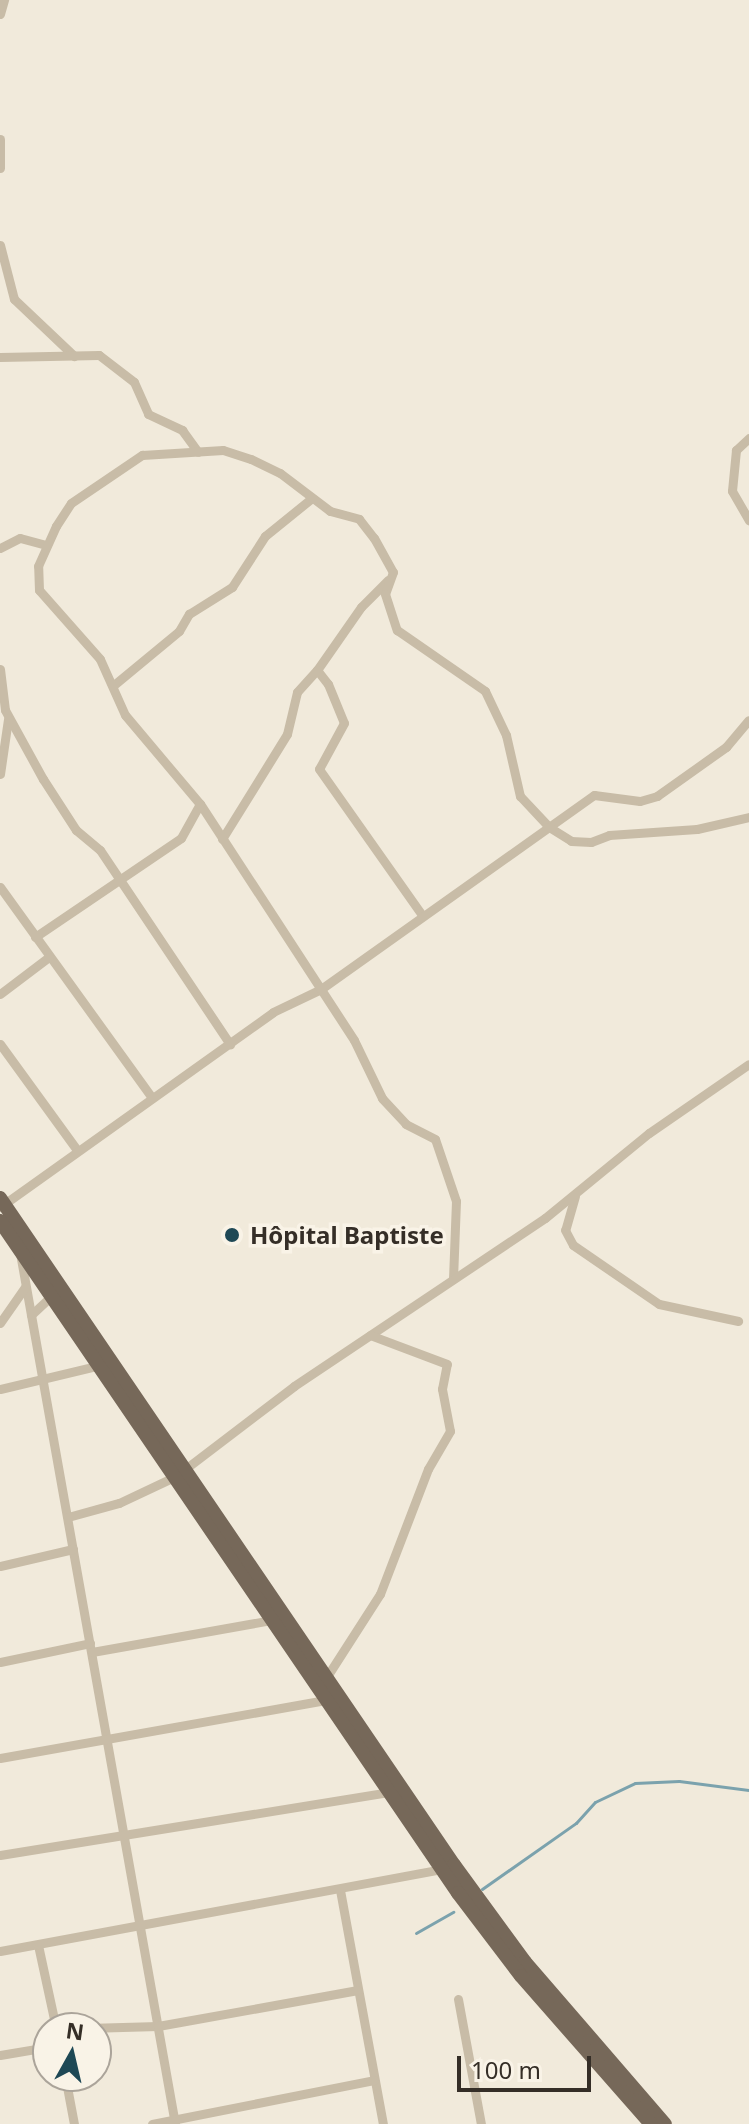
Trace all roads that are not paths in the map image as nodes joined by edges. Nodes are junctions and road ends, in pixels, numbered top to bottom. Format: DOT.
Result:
graph roads {
  1 [pos="4,0"];
  2 [pos="0,14"];
  3 [pos="0,139"];
  4 [pos="0,168"];
  5 [pos="0,245"];
  6 [pos="74,356"];
  7 [pos="0,357"];
  8 [pos="749,438"];
  9 [pos="198,452"];
  10 [pos="312,498"];
  11 [pos="749,520"];
  12 [pos="46,545"];
  13 [pos="0,548"];
  14 [pos="390,578"];
  15 [pos="0,669"];
  16 [pos="317,670"];
  17 [pos="115,684"];
  18 [pos="8,715"];
  19 [pos="749,720"];
  20 [pos="0,774"];
  21 [pos="200,804"];
  22 [pos="749,817"];
  23 [pos="549,827"];
  24 [pos="222,839"];
  25 [pos="121,882"];
  26 [pos="0,887"];
  27 [pos="422,915"];
  28 [pos="35,937"];
  29 [pos="49,957"];
  30 [pos="321,989"];
  31 [pos="0,994"];
  32 [pos="0,1044"];
  33 [pos="230,1044"];
  34 [pos="749,1064"];
  35 [pos="152,1098"];
  36 [pos="77,1150"];
  37 [pos="575,1196"];
  38 [pos="1,1203"];
  39 [pos="0,1221"];
  40 [pos="19,1246"];
  41 [pos="453,1279"];
  42 [pos="25,1287"];
  43 [pos="58,1290"];
  44 [pos="31,1315"];
  45 [pos="738,1321"];
  46 [pos="0,1323"];
  47 [pos="88,1326"];
  48 [pos="370,1335"];
  49 [pos="84,1343"];
  50 [pos="101,1365"];
  51 [pos="72,1368"];
  52 [pos="40,1376"];
  53 [pos="0,1389"];
  54 [pos="180,1472"];
  55 [pos="68,1517"];
  56 [pos="73,1549"];
  57 [pos="0,1566"];
  58 [pos="272,1620"];
  59 [pos="91,1648"];
  60 [pos="0,1662"];
  61 [pos="326,1678"];
  62 [pos="327,1700"];
  63 [pos="107,1740"];
  64 [pos="0,1758"];
  65 [pos="387,1792"];
  66 [pos="122,1835"];
  67 [pos="0,1855"];
  68 [pos="441,1869"];
  69 [pos="340,1890"];
  70 [pos="140,1927"];
  71 [pos="38,1945"];
  72 [pos="0,1951"];
  73 [pos="358,1990"];
  74 [pos="458,1999"];
  75 [pos="53,2012"];
  76 [pos="158,2026"];
  77 [pos="112,2027"];
  78 [pos="32,2050"];
  79 [pos="0,2055"];
  80 [pos="374,2080"];
  81 [pos="68,2092"];
  82 [pos="174,2122"];
  83 [pos="647,2123"];
  84 [pos="74,2124"];
  85 [pos="152,2124"];
  86 [pos="383,2124"];
  87 [pos="481,2124"];
  88 [pos="665,2124"];
  1 -- 2 [label="street"];
  3 -- 4 [label="street"];
  5 -- 6 [label="street"];
  6 -- 7 [label="street"];
  6 -- 9 [label="street"];
  8 -- 11 [label="street"];
  9 -- 10 [label="street"];
  9 -- 12 [label="street"];
  10 -- 14 [label="street"];
  10 -- 17 [label="street"];
  12 -- 13 [label="street"];
  12 -- 17 [label="street"];
  14 -- 16 [label="street"];
  14 -- 23 [label="street"];
  15 -- 18 [label="street"];
  16 -- 24 [label="street"];
  16 -- 27 [label="street"];
  17 -- 21 [label="street"];
  18 -- 20 [label="street"];
  18 -- 25 [label="street"];
  19 -- 23 [label="street"];
  21 -- 24 [label="street"];
  21 -- 25 [label="street"];
  22 -- 23 [label="street"];
  23 -- 27 [label="street"];
  24 -- 30 [label="street"];
  25 -- 28 [label="street"];
  25 -- 33 [label="street"];
  26 -- 28 [label="street"];
  27 -- 30 [label="street"];
  28 -- 29 [label="street"];
  29 -- 31 [label="street"];
  29 -- 35 [label="street"];
  30 -- 33 [label="street"];
  30 -- 41 [label="street"];
  32 -- 36 [label="street"];
  33 -- 35 [label="street"];
  34 -- 37 [label="street"];
  35 -- 36 [label="street"];
  36 -- 38 [label="street"];
  37 -- 41 [label="street"];
  37 -- 45 [label="street"];
  38 -- 43 [label="main road"];
  39 -- 40 [label="main road"];
  40 -- 42 [label="street"];
  40 -- 43 [label="main road"];
  41 -- 48 [label="street"];
  42 -- 44 [label="street"];
  42 -- 46 [label="street"];
  43 -- 44 [label="street"];
  43 -- 47 [label="main road"];
  43 -- 49 [label="main road"];
  44 -- 52 [label="street"];
  47 -- 49 [label="street"];
  47 -- 54 [label="main road"];
  48 -- 54 [label="street"];
  48 -- 61 [label="street"];
  49 -- 50 [label="main road"];
  49 -- 51 [label="street"];
  50 -- 51 [label="street"];
  50 -- 54 [label="main road"];
  51 -- 52 [label="street"];
  52 -- 53 [label="street"];
  52 -- 55 [label="street"];
  54 -- 55 [label="street"];
  54 -- 58 [label="main road"];
  54 -- 61 [label="main road"];
  55 -- 56 [label="street"];
  56 -- 57 [label="street"];
  56 -- 59 [label="street"];
  58 -- 59 [label="street"];
  58 -- 62 [label="main road"];
  59 -- 60 [label="street"];
  59 -- 63 [label="street"];
  61 -- 88 [label="main road"];
  62 -- 63 [label="street"];
  62 -- 65 [label="main road"];
  63 -- 64 [label="street"];
  63 -- 66 [label="street"];
  65 -- 66 [label="street"];
  65 -- 68 [label="main road"];
  66 -- 67 [label="street"];
  66 -- 70 [label="street"];
  68 -- 69 [label="street"];
  68 -- 83 [label="main road"];
  69 -- 70 [label="street"];
  69 -- 73 [label="street"];
  70 -- 71 [label="street"];
  70 -- 76 [label="street"];
  71 -- 72 [label="street"];
  71 -- 75 [label="street"];
  73 -- 76 [label="street"];
  73 -- 80 [label="street"];
  74 -- 87 [label="street"];
  76 -- 77 [label="street"];
  76 -- 82 [label="street"];
  78 -- 79 [label="street"];
  80 -- 82 [label="street"];
  80 -- 86 [label="street"];
  81 -- 84 [label="street"];
  82 -- 85 [label="street"];
}
